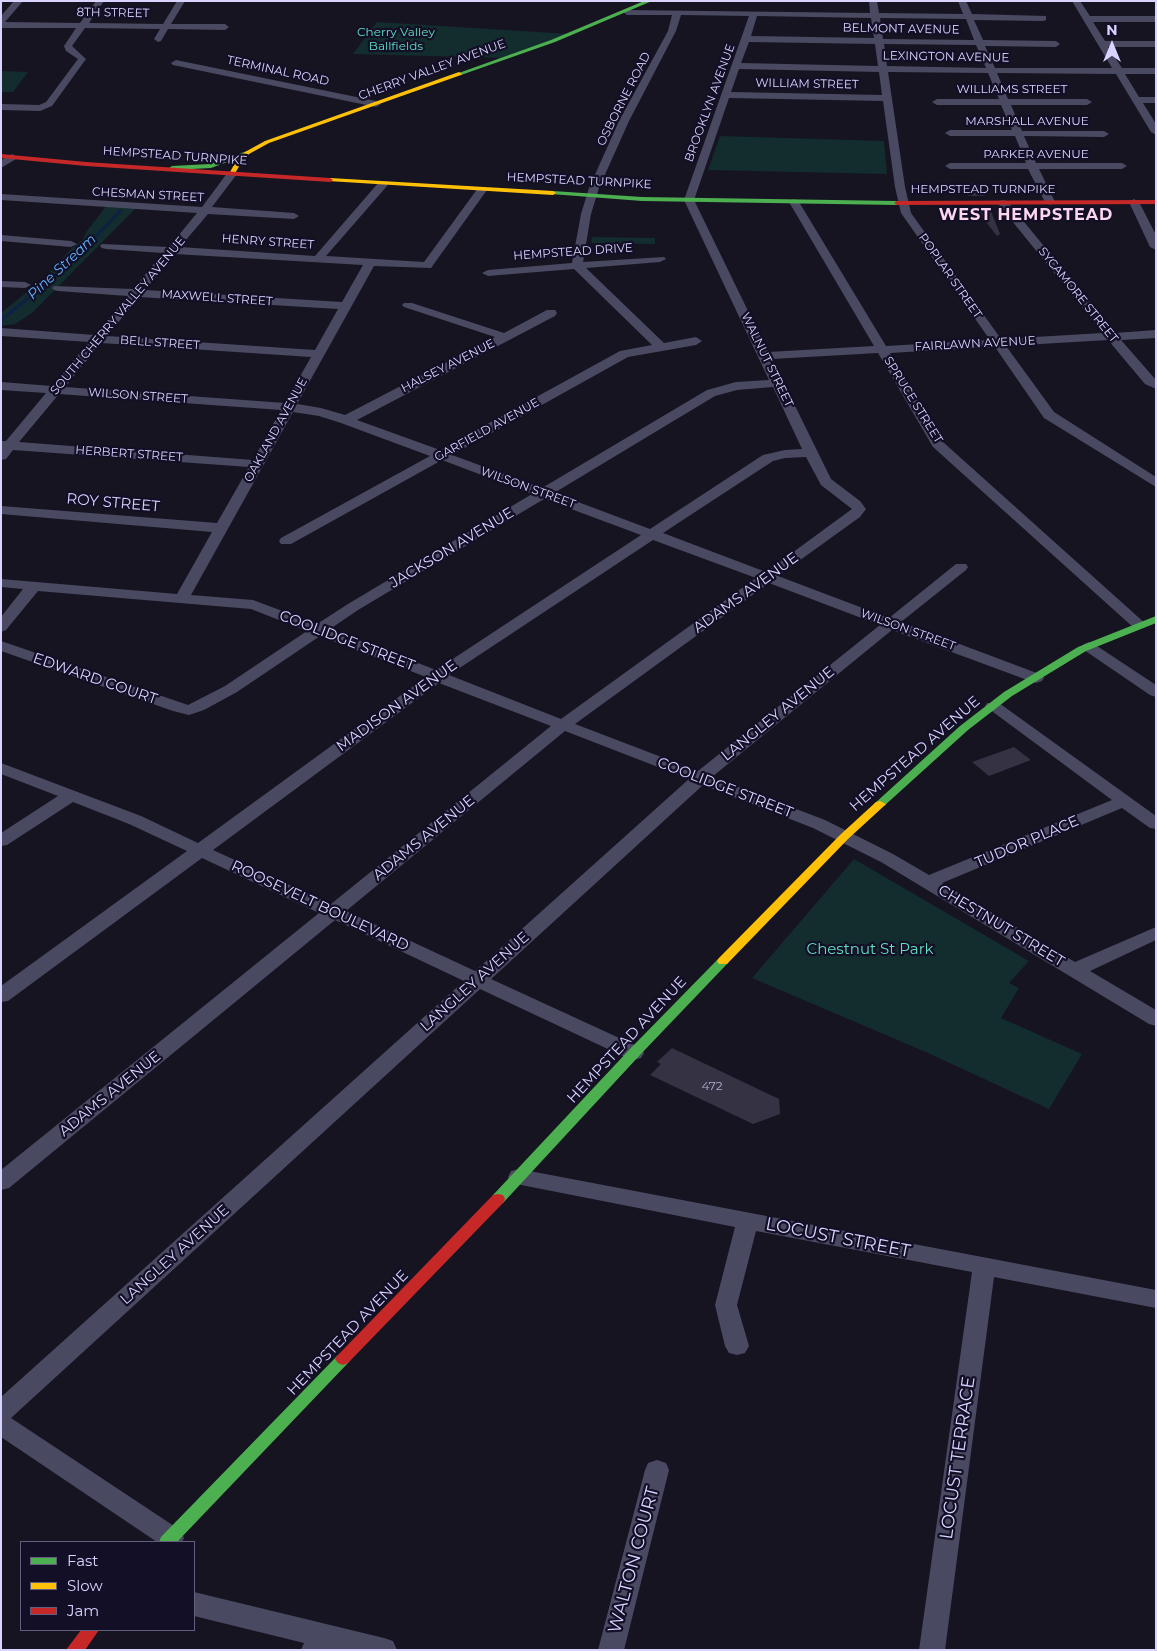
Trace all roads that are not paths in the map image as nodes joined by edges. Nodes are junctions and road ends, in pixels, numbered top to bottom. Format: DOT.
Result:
graph roads {
  1 [pos="19,1"];
  2 [pos="100,1"];
  3 [pos="182,1"];
  4 [pos="649,1"];
  5 [pos="873,1"];
  6 [pos="962,1"];
  7 [pos="1076,1"];
  8 [pos="627,12"];
  9 [pos="677,13"];
  10 [pos="754,14"];
  11 [pos="875,16"];
  12 [pos="969,18"];
  13 [pos="1042,18"];
  14 [pos="1087,19"];
  15 [pos="1156,19"];
  16 [pos="1,23"];
  17 [pos="82,25"];
  18 [pos="166,26"];
  19 [pos="225,27"];
  20 [pos="158,39"];
  21 [pos="746,39"];
  22 [pos="879,42"];
  23 [pos="980,43"];
  24 [pos="1056,44"];
  25 [pos="1102,44"];
  26 [pos="1156,44"];
  27 [pos="176,63"];
  28 [pos="736,66"];
  29 [pos="883,69"];
  30 [pos="991,70"];
  31 [pos="1118,71"];
  32 [pos="1156,71"];
  33 [pos="726,95"];
  34 [pos="887,98"];
  35 [pos="1136,100"];
  36 [pos="1156,100"];
  37 [pos="938,102"];
  38 [pos="1004,102"];
  39 [pos="1088,102"];
  40 [pos="376,104"];
  41 [pos="1,108"];
  42 [pos="1155,131"];
  43 [pos="950,133"];
  44 [pos="1018,133"];
  45 [pos="1104,134"];
  46 [pos="247,153"];
  47 [pos="7,156"];
  48 [pos="1,165"];
  49 [pos="950,166"];
  50 [pos="1032,166"];
  51 [pos="1122,166"];
  52 [pos="165,168"];
  53 [pos="232,174"];
  54 [pos="383,184"];
  55 [pos="482,190"];
  56 [pos="592,196"];
  57 [pos="1,197"];
  58 [pos="689,200"];
  59 [pos="794,202"];
  60 [pos="1003,202"];
  61 [pos="1050,202"];
  62 [pos="1134,202"];
  63 [pos="1156,202"];
  64 [pos="905,203"];
  65 [pos="204,211"];
  66 [pos="294,216"];
  67 [pos="1,238"];
  68 [pos="71,244"];
  69 [pos="1155,245"];
  70 [pos="106,246"];
  71 [pos="172,250"];
  72 [pos="318,259"];
  73 [pos="660,259"];
  74 [pos="370,263"];
  75 [pos="577,266"];
  76 [pos="488,273"];
  77 [pos="1,284"];
  78 [pos="24,285"];
  79 [pos="58,288"];
  80 [pos="136,293"];
  81 [pos="408,305"];
  82 [pos="346,306"];
  83 [pos="551,313"];
  84 [pos="1,332"];
  85 [pos="1156,334"];
  86 [pos="1111,336"];
  87 [pos="506,337"];
  88 [pos="98,339"];
  89 [pos="696,341"];
  90 [pos="997,343"];
  91 [pos="661,347"];
  92 [pos="882,349"];
  93 [pos="318,354"];
  94 [pos="765,356"];
  95 [pos="778,383"];
  96 [pos="1156,385"];
  97 [pos="1,386"];
  98 [pos="56,390"];
  99 [pos="289,407"];
  100 [pos="346,420"];
  101 [pos="4,449"];
  102 [pos="811,453"];
  103 [pos="441,456"];
  104 [pos="257,464"];
  105 [pos="1156,483"];
  106 [pos="543,494"];
  107 [pos="859,509"];
  108 [pos="1,510"];
  109 [pos="221,528"];
  110 [pos="652,534"];
  111 [pos="286,541"];
  112 [pos="961,567"];
  113 [pos="768,578"];
  114 [pos="1,583"];
  115 [pos="34,586"];
  116 [pos="182,598"];
  117 [pos="1156,619"];
  118 [pos="891,624"];
  119 [pos="1139,625"];
  120 [pos="1,627"];
  121 [pos="318,630"];
  122 [pos="1,646"];
  123 [pos="1089,647"];
  124 [pos="438,676"];
  125 [pos="1036,678"];
  126 [pos="1156,692"];
  127 [pos="993,706"];
  128 [pos="189,710"];
  129 [pos="563,725"];
  130 [pos="1,768"];
  131 [pos="699,779"];
  132 [pos="72,794"];
  133 [pos="1124,801"];
  134 [pos="1156,824"];
  135 [pos="844,837"];
  136 [pos="1,842"];
  137 [pos="200,850"];
  138 [pos="929,882"];
  139 [pos="333,912"];
  140 [pos="1156,933"];
  141 [pos="1075,970"];
  142 [pos="477,980"];
  143 [pos="1,996"];
  144 [pos="1156,1019"];
  145 [pos="634,1053"];
  146 [pos="519,1177"];
  147 [pos="1,1182"];
  148 [pos="747,1220"];
  149 [pos="984,1266"];
  150 [pos="1156,1299"];
  151 [pos="737,1346"];
  152 [pos="1,1412"];
  153 [pos="1,1424"];
  154 [pos="658,1470"];
  155 [pos="169,1540"];
  156 [pos="195,1604"];
  157 [pos="90,1631"];
  158 [pos="317,1642"];
  159 [pos="74,1650"];
  160 [pos="384,1650"];
  161 [pos="611,1650"];
  162 [pos="932,1650"];
  1 -- 16 [label="street"];
  2 -- 17 [label="street"];
  3 -- 18 [label="street"];
  4 -- 8 [label="main road, CHERRY VALLEY AVENUE"];
  5 -- 11 [label="street, POPLAR STREET"];
  6 -- 12 [label="street"];
  7 -- 14 [label="street"];
  8 -- 9 [label="street"];
  8 -- 40 [label="main road, CHERRY VALLEY AVENUE"];
  9 -- 10 [label="street"];
  9 -- 56 [label="street, OSBORNE ROAD"];
  10 -- 11 [label="street"];
  10 -- 21 [label="street, BROOKLYN AVENUE"];
  11 -- 12 [label="street"];
  11 -- 22 [label="street, POPLAR STREET"];
  12 -- 13 [label="street"];
  12 -- 23 [label="street"];
  14 -- 15 [label="street"];
  14 -- 25 [label="street"];
  16 -- 17 [label="street, 8TH STREET"];
  17 -- 18 [label="street, 8TH STREET"];
  17 -- 41 [label="street"];
  18 -- 19 [label="street, 8TH STREET"];
  18 -- 20 [label="street"];
  21 -- 22 [label="street, BELMONT AVENUE"];
  21 -- 28 [label="street, BROOKLYN AVENUE"];
  22 -- 23 [label="street, BELMONT AVENUE"];
  22 -- 29 [label="street, POPLAR STREET"];
  23 -- 24 [label="street, BELMONT AVENUE"];
  23 -- 30 [label="street"];
  25 -- 26 [label="street"];
  25 -- 31 [label="street"];
  27 -- 40 [label="street, TERMINAL ROAD"];
  28 -- 29 [label="street, LEXINGTON AVENUE"];
  28 -- 33 [label="street, BROOKLYN AVENUE"];
  29 -- 30 [label="street, LEXINGTON AVENUE"];
  29 -- 34 [label="street, POPLAR STREET"];
  30 -- 31 [label="street, LEXINGTON AVENUE"];
  30 -- 38 [label="street"];
  31 -- 32 [label="street, LEXINGTON AVENUE"];
  31 -- 35 [label="street"];
  33 -- 34 [label="street, WILLIAM STREET"];
  33 -- 58 [label="street, BROOKLYN AVENUE"];
  34 -- 64 [label="street, POPLAR STREET"];
  35 -- 36 [label="street"];
  35 -- 42 [label="street"];
  37 -- 38 [label="street, WILLIAMS STREET"];
  38 -- 39 [label="street, WILLIAMS STREET"];
  38 -- 44 [label="street"];
  40 -- 46 [label="main road, CHERRY VALLEY AVENUE"];
  43 -- 44 [label="street, MARSHALL AVENUE"];
  44 -- 45 [label="street, MARSHALL AVENUE"];
  44 -- 50 [label="street"];
  46 -- 52 [label="main road"];
  46 -- 53 [label="main road, CHERRY VALLEY AVENUE"];
  47 -- 48 [label="street"];
  47 -- 52 [label="main road, HEMPSTEAD TURNPIKE"];
  49 -- 50 [label="street, PARKER AVENUE"];
  50 -- 51 [label="street, PARKER AVENUE"];
  50 -- 61 [label="street"];
  52 -- 53 [label="main road, HEMPSTEAD TURNPIKE"];
  53 -- 54 [label="main road, HEMPSTEAD TURNPIKE"];
  53 -- 65 [label="street, SOUTH CHERRY VALLEY AVENUE"];
  54 -- 55 [label="main road, HEMPSTEAD TURNPIKE"];
  54 -- 72 [label="street"];
  55 -- 56 [label="main road, HEMPSTEAD TURNPIKE"];
  55 -- 74 [label="street, HENRY STREET"];
  56 -- 58 [label="main road, HEMPSTEAD TURNPIKE"];
  56 -- 75 [label="street, OSBORNE ROAD"];
  57 -- 65 [label="street, CHESMAN STREET"];
  58 -- 59 [label="main road, HEMPSTEAD TURNPIKE"];
  58 -- 94 [label="street, WALNUT STREET"];
  59 -- 64 [label="main road, HEMPSTEAD TURNPIKE"];
  59 -- 92 [label="street, SPRUCE STREET"];
  60 -- 61 [label="main road, HEMPSTEAD TURNPIKE"];
  60 -- 64 [label="main road, HEMPSTEAD TURNPIKE"];
  60 -- 86 [label="street, SYCAMORE STREET"];
  61 -- 62 [label="main road, HEMPSTEAD TURNPIKE"];
  62 -- 63 [label="main road, HEMPSTEAD TURNPIKE"];
  62 -- 69 [label="street"];
  64 -- 90 [label="street, POPLAR STREET"];
  65 -- 66 [label="street, CHESMAN STREET"];
  65 -- 71 [label="street, SOUTH CHERRY VALLEY AVENUE"];
  67 -- 68 [label="street"];
  70 -- 71 [label="street, HENRY STREET"];
  71 -- 72 [label="street, HENRY STREET"];
  71 -- 80 [label="street, SOUTH CHERRY VALLEY AVENUE"];
  72 -- 74 [label="street, HENRY STREET"];
  73 -- 75 [label="street, HEMPSTEAD DRIVE"];
  74 -- 82 [label="street, OAKLAND AVENUE"];
  75 -- 76 [label="street, HEMPSTEAD DRIVE"];
  75 -- 91 [label="street"];
  77 -- 78 [label="street"];
  79 -- 80 [label="street, MAXWELL STREET"];
  80 -- 82 [label="street, MAXWELL STREET"];
  80 -- 88 [label="street, SOUTH CHERRY VALLEY AVENUE"];
  81 -- 87 [label="street"];
  82 -- 93 [label="street, OAKLAND AVENUE"];
  83 -- 87 [label="street, HALSEY AVENUE"];
  84 -- 88 [label="street, BELL STREET"];
  85 -- 86 [label="street, FAIRLAWN AVENUE"];
  86 -- 90 [label="street, FAIRLAWN AVENUE"];
  86 -- 96 [label="street, SYCAMORE STREET"];
  87 -- 100 [label="street, HALSEY AVENUE"];
  88 -- 93 [label="street, BELL STREET"];
  88 -- 98 [label="street, SOUTH CHERRY VALLEY AVENUE"];
  89 -- 91 [label="street, GARFIELD AVENUE"];
  90 -- 92 [label="street, FAIRLAWN AVENUE"];
  90 -- 105 [label="street, POPLAR STREET"];
  91 -- 103 [label="street, GARFIELD AVENUE"];
  92 -- 94 [label="street, FAIRLAWN AVENUE"];
  92 -- 119 [label="street, SPRUCE STREET"];
  93 -- 99 [label="street, OAKLAND AVENUE"];
  94 -- 95 [label="street, WALNUT STREET"];
  95 -- 102 [label="street, WALNUT STREET"];
  95 -- 106 [label="street, JACKSON AVENUE"];
  97 -- 98 [label="street, WILSON STREET"];
  98 -- 99 [label="street, WILSON STREET"];
  98 -- 101 [label="street, SOUTH CHERRY VALLEY AVENUE"];
  99 -- 100 [label="street, WILSON STREET"];
  99 -- 104 [label="street, OAKLAND AVENUE"];
  100 -- 103 [label="street, WILSON STREET"];
  101 -- 104 [label="street, HERBERT STREET"];
  102 -- 107 [label="street, WALNUT STREET"];
  102 -- 110 [label="street, MADISON AVENUE"];
  103 -- 106 [label="street, WILSON STREET"];
  103 -- 111 [label="street, GARFIELD AVENUE"];
  104 -- 109 [label="street, OAKLAND AVENUE"];
  106 -- 110 [label="street, WILSON STREET"];
  106 -- 121 [label="street, JACKSON AVENUE"];
  107 -- 113 [label="street, ADAMS AVENUE"];
  108 -- 109 [label="street, ROY STREET"];
  109 -- 116 [label="street, OAKLAND AVENUE"];
  110 -- 113 [label="street, WILSON STREET"];
  110 -- 124 [label="street, MADISON AVENUE"];
  112 -- 118 [label="street, LANGLEY AVENUE"];
  113 -- 118 [label="street, WILSON STREET"];
  113 -- 129 [label="street, ADAMS AVENUE"];
  114 -- 115 [label="street, COOLIDGE STREET"];
  115 -- 116 [label="street, COOLIDGE STREET"];
  115 -- 120 [label="street"];
  116 -- 121 [label="street, COOLIDGE STREET"];
  117 -- 119 [label="main road, HEMPSTEAD AVENUE"];
  118 -- 125 [label="street, WILSON STREET"];
  118 -- 131 [label="street, LANGLEY AVENUE"];
  119 -- 123 [label="main road, HEMPSTEAD AVENUE"];
  121 -- 124 [label="street, COOLIDGE STREET"];
  121 -- 128 [label="street, JACKSON AVENUE"];
  122 -- 128 [label="street, EDWARD COURT"];
  123 -- 125 [label="main road, HEMPSTEAD AVENUE"];
  123 -- 126 [label="street"];
  124 -- 129 [label="street, COOLIDGE STREET"];
  124 -- 137 [label="street, MADISON AVENUE"];
  125 -- 127 [label="main road, HEMPSTEAD AVENUE"];
  127 -- 133 [label="street"];
  127 -- 135 [label="main road, HEMPSTEAD AVENUE"];
  129 -- 131 [label="street, COOLIDGE STREET"];
  129 -- 139 [label="street, ADAMS AVENUE"];
  130 -- 132 [label="street, ROOSEVELT BOULEVARD"];
  131 -- 135 [label="street, COOLIDGE STREET"];
  131 -- 142 [label="street, LANGLEY AVENUE"];
  132 -- 136 [label="street"];
  132 -- 137 [label="street, ROOSEVELT BOULEVARD"];
  133 -- 134 [label="street"];
  133 -- 138 [label="street, TUDOR PLACE"];
  135 -- 138 [label="street, CHESTNUT STREET"];
  135 -- 145 [label="main road, HEMPSTEAD AVENUE"];
  137 -- 139 [label="street, ROOSEVELT BOULEVARD"];
  137 -- 143 [label="street, MADISON AVENUE"];
  138 -- 141 [label="street, CHESTNUT STREET"];
  139 -- 142 [label="street, ROOSEVELT BOULEVARD"];
  139 -- 147 [label="street, ADAMS AVENUE"];
  140 -- 141 [label="street"];
  141 -- 144 [label="street, CHESTNUT STREET"];
  142 -- 145 [label="street, ROOSEVELT BOULEVARD"];
  142 -- 152 [label="street, LANGLEY AVENUE"];
  145 -- 146 [label="main road, HEMPSTEAD AVENUE"];
  146 -- 148 [label="street, LOCUST STREET"];
  146 -- 155 [label="main road, HEMPSTEAD AVENUE"];
  148 -- 149 [label="street, LOCUST STREET"];
  148 -- 151 [label="street"];
  149 -- 150 [label="street, LOCUST STREET"];
  149 -- 162 [label="street, LOCUST TERRACE"];
  153 -- 155 [label="street"];
  154 -- 161 [label="street, WALTON COURT"];
  156 -- 158 [label="street"];
  157 -- 159 [label="main road"];
  158 -- 160 [label="street"];
}
